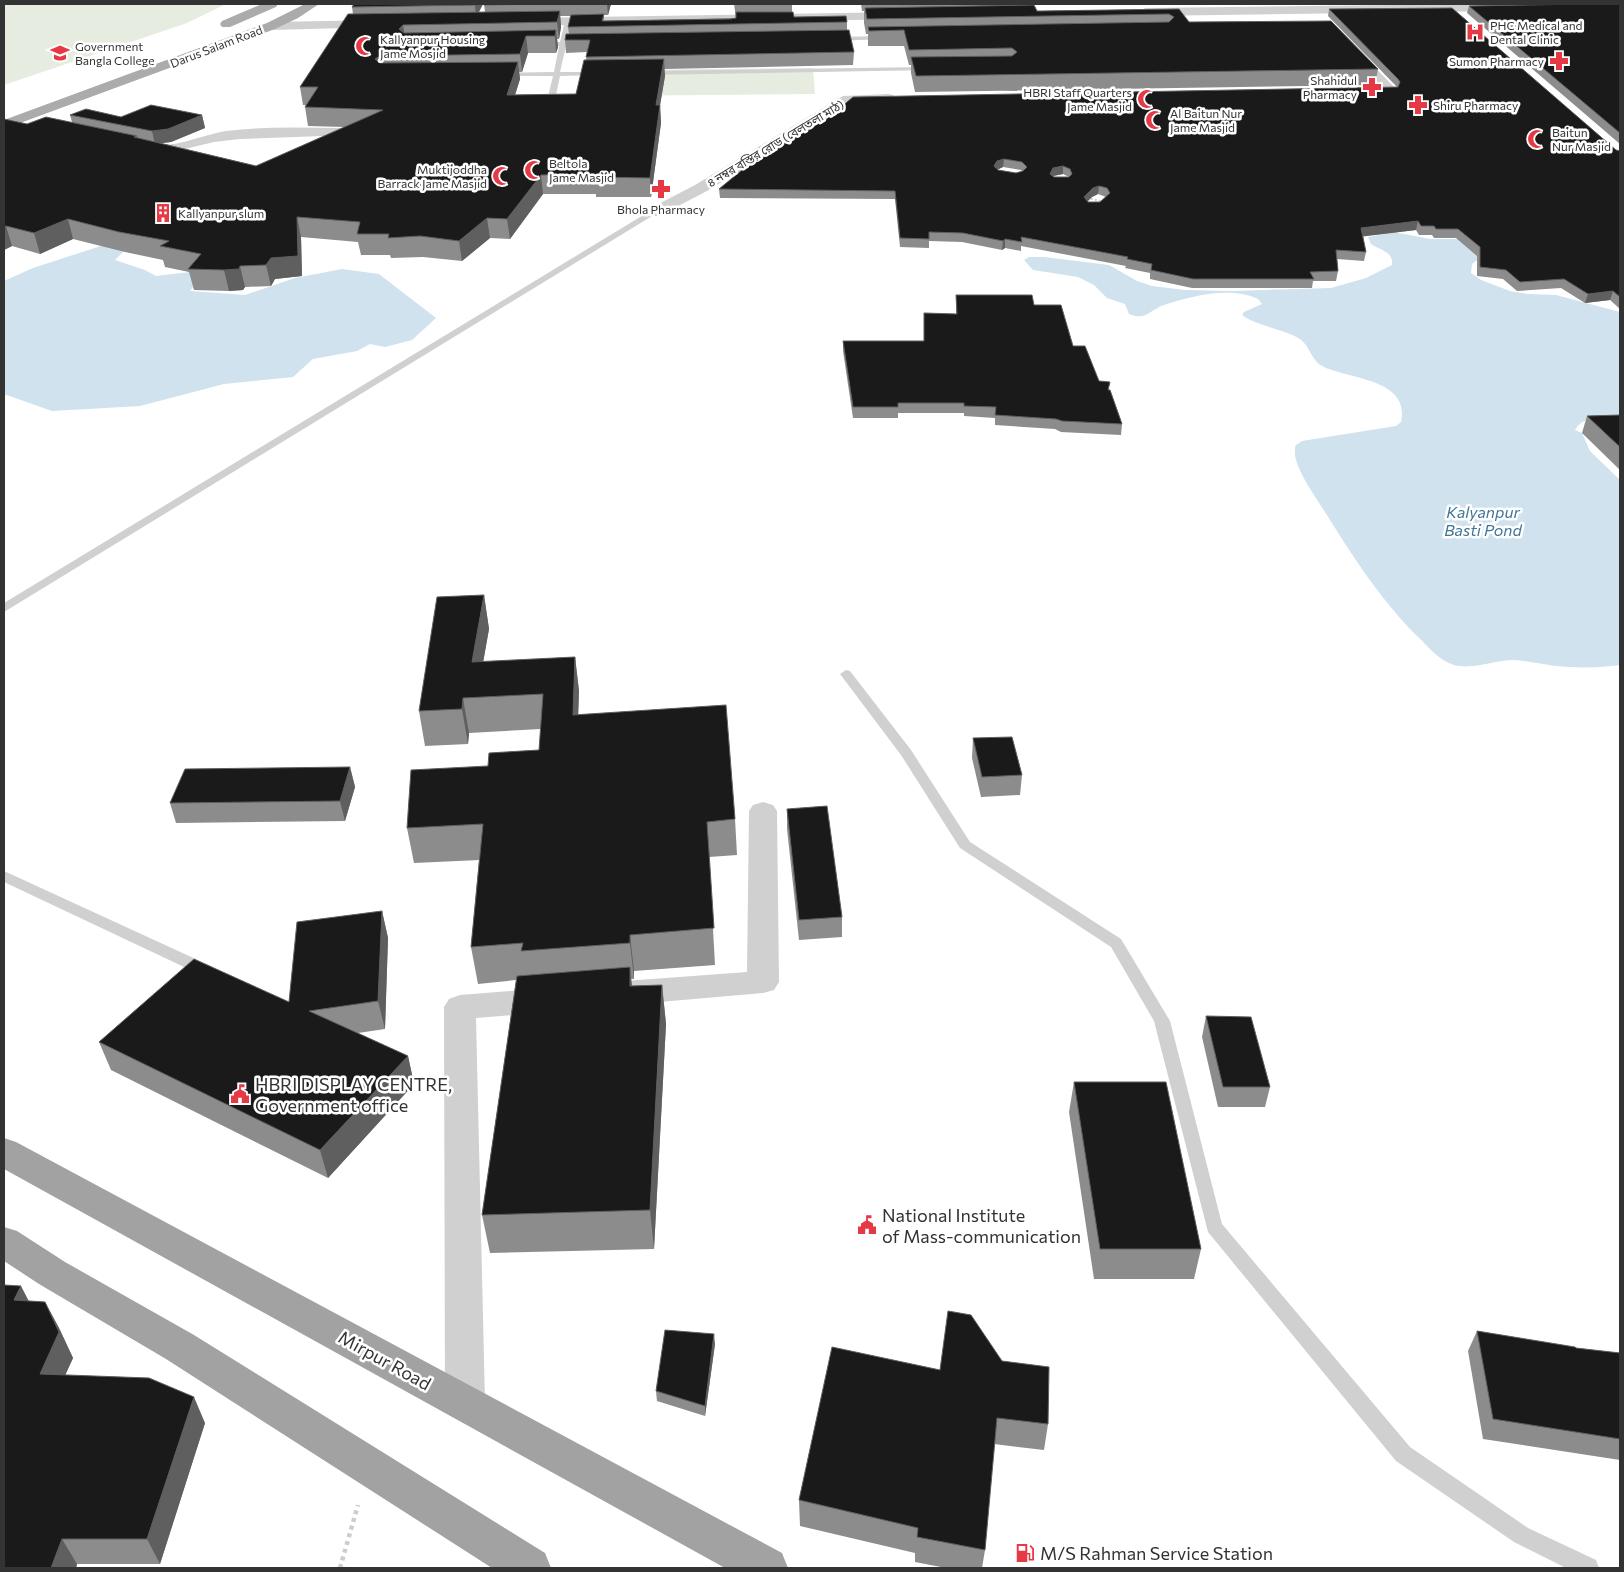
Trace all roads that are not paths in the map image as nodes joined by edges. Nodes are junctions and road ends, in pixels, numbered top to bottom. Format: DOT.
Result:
graph roads {
  1 [pos="272,4"];
  2 [pos="313,4"];
  3 [pos="1516,6"];
  4 [pos="1450,8"];
  5 [pos="1312,10"];
  6 [pos="1134,13"];
  7 [pos="915,16"];
  8 [pos="1464,20"];
  9 [pos="234,21"];
  10 [pos="568,21"];
  11 [pos="514,22"];
  12 [pos="1325,23"];
  13 [pos="390,24"];
  14 [pos="271,26"];
  15 [pos="217,27"];
  16 [pos="890,38"];
  17 [pos="820,40"];
  18 [pos="533,44"];
  19 [pos="563,44"];
  20 [pos="592,44"];
  21 [pos="1344,44"];
  22 [pos="942,69"];
  23 [pos="607,74"];
  24 [pos="636,74"];
  25 [pos="558,75"];
  26 [pos="490,76"];
  27 [pos="1340,92"];
  28 [pos="904,98"];
  29 [pos="550,106"];
  30 [pos="8,123"];
  31 [pos="39,127"];
  32 [pos="345,132"];
  33 [pos="128,146"];
  34 [pos="653,213"];
  35 [pos="4,608"];
  36 [pos="846,674"];
  37 [pos="763,811"];
  38 [pos="4,876"];
  39 [pos="224,979"];
  40 [pos="4,1152"];
  41 [pos="4,1242"];
  42 [pos="465,1403"];
  43 [pos="530,1568"];
  44 [pos="767,1568"];
  45 [pos="1588,1568"];
  1 -- 9 [label="main road, Darus Salam Road"];
  2 -- 14 [label="main road, Darus Salam Road"];
  3 -- 4 [label="street"];
  4 -- 5 [label="street"];
  4 -- 8 [label="street"];
  5 -- 6 [label="street"];
  5 -- 12 [label="street"];
  7 -- 10 [label="street"];
  9 -- 14 [label="main road"];
  9 -- 15 [label="main road, Darus Salam Road"];
  10 -- 11 [label="street"];
  10 -- 19 [label="lane"];
  13 -- 14 [label="street"];
  14 -- 30 [label="main road, Darus Salam Road"];
  16 -- 17 [label="lane"];
  18 -- 19 [label="lane"];
  19 -- 20 [label="lane"];
  19 -- 25 [label="lane"];
  21 -- 27 [label="street"];
  22 -- 24 [label="lane"];
  23 -- 25 [label="lane"];
  25 -- 26 [label="lane"];
  25 -- 29 [label="lane"];
  28 -- 34 [label="street, ৪ নম্বর বস্তির রোড (বেলতলা মাঠ)"];
  30 -- 31 [label="street"];
  32 -- 33 [label="street"];
  34 -- 35 [label="lane"];
  36 -- 45 [label="lane"];
  37 -- 42 [label="street"];
  38 -- 39 [label="lane"];
  40 -- 42 [label="highway, Mirpur Road"];
  41 -- 43 [label="highway"];
  42 -- 44 [label="highway, Mirpur Road"];
}
